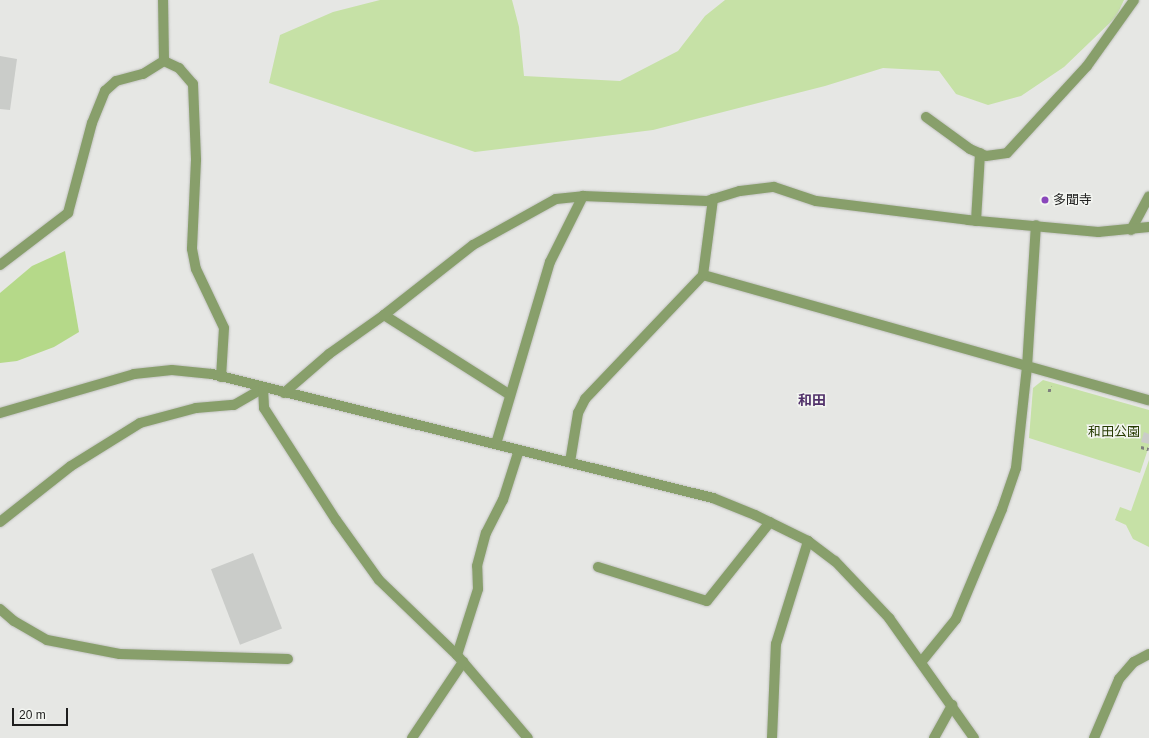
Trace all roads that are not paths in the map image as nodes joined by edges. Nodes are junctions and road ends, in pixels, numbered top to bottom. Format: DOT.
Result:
graph roads {
  1 [pos="163,0"];
  2 [pos="1134,0"];
  3 [pos="164,61"];
  4 [pos="926,117"];
  5 [pos="980,153"];
  6 [pos="583,196"];
  7 [pos="1149,196"];
  8 [pos="713,199"];
  9 [pos="976,221"];
  10 [pos="1036,225"];
  11 [pos="1149,227"];
  12 [pos="1131,230"];
  13 [pos="0,265"];
  14 [pos="703,276"];
  15 [pos="384,315"];
  16 [pos="1027,367"];
  17 [pos="221,377"];
  18 [pos="263,388"];
  19 [pos="284,393"];
  20 [pos="510,395"];
  21 [pos="1149,400"];
  22 [pos="0,413"];
  23 [pos="496,444"];
  24 [pos="519,450"];
  25 [pos="570,462"];
  26 [pos="0,522"];
  27 [pos="770,522"];
  28 [pos="808,541"];
  29 [pos="598,567"];
  30 [pos="0,609"];
  31 [pos="1149,654"];
  32 [pos="288,659"];
  33 [pos="460,659"];
  34 [pos="922,661"];
  35 [pos="952,705"];
  36 [pos="412,738"];
  37 [pos="528,738"];
  38 [pos="772,738"];
  39 [pos="934,738"];
  40 [pos="974,738"];
  41 [pos="1094,738"];
  1 -- 3 [label="street"];
  2 -- 5 [label="street"];
  3 -- 13 [label="street"];
  3 -- 17 [label="street"];
  4 -- 5 [label="street"];
  5 -- 9 [label="street"];
  6 -- 8 [label="street"];
  6 -- 15 [label="street"];
  6 -- 20 [label="street"];
  7 -- 12 [label="street"];
  8 -- 9 [label="street"];
  8 -- 14 [label="street"];
  9 -- 10 [label="street"];
  10 -- 12 [label="street"];
  10 -- 16 [label="street"];
  11 -- 12 [label="street"];
  14 -- 16 [label="street"];
  14 -- 25 [label="street"];
  15 -- 19 [label="street"];
  15 -- 20 [label="street"];
  16 -- 21 [label="street"];
  16 -- 34 [label="street"];
  17 -- 18 [label="street"];
  17 -- 22 [label="street"];
  18 -- 19 [label="street"];
  18 -- 26 [label="street"];
  18 -- 33 [label="street"];
  19 -- 23 [label="street"];
  20 -- 23 [label="street"];
  23 -- 24 [label="street"];
  24 -- 25 [label="street"];
  24 -- 33 [label="street"];
  25 -- 27 [label="street"];
  27 -- 28 [label="street"];
  27 -- 29 [label="street"];
  28 -- 34 [label="street"];
  28 -- 38 [label="street"];
  30 -- 32 [label="street"];
  31 -- 41 [label="street"];
  33 -- 36 [label="street"];
  33 -- 37 [label="street"];
  34 -- 35 [label="street"];
  35 -- 39 [label="street"];
  35 -- 40 [label="street"];
}
